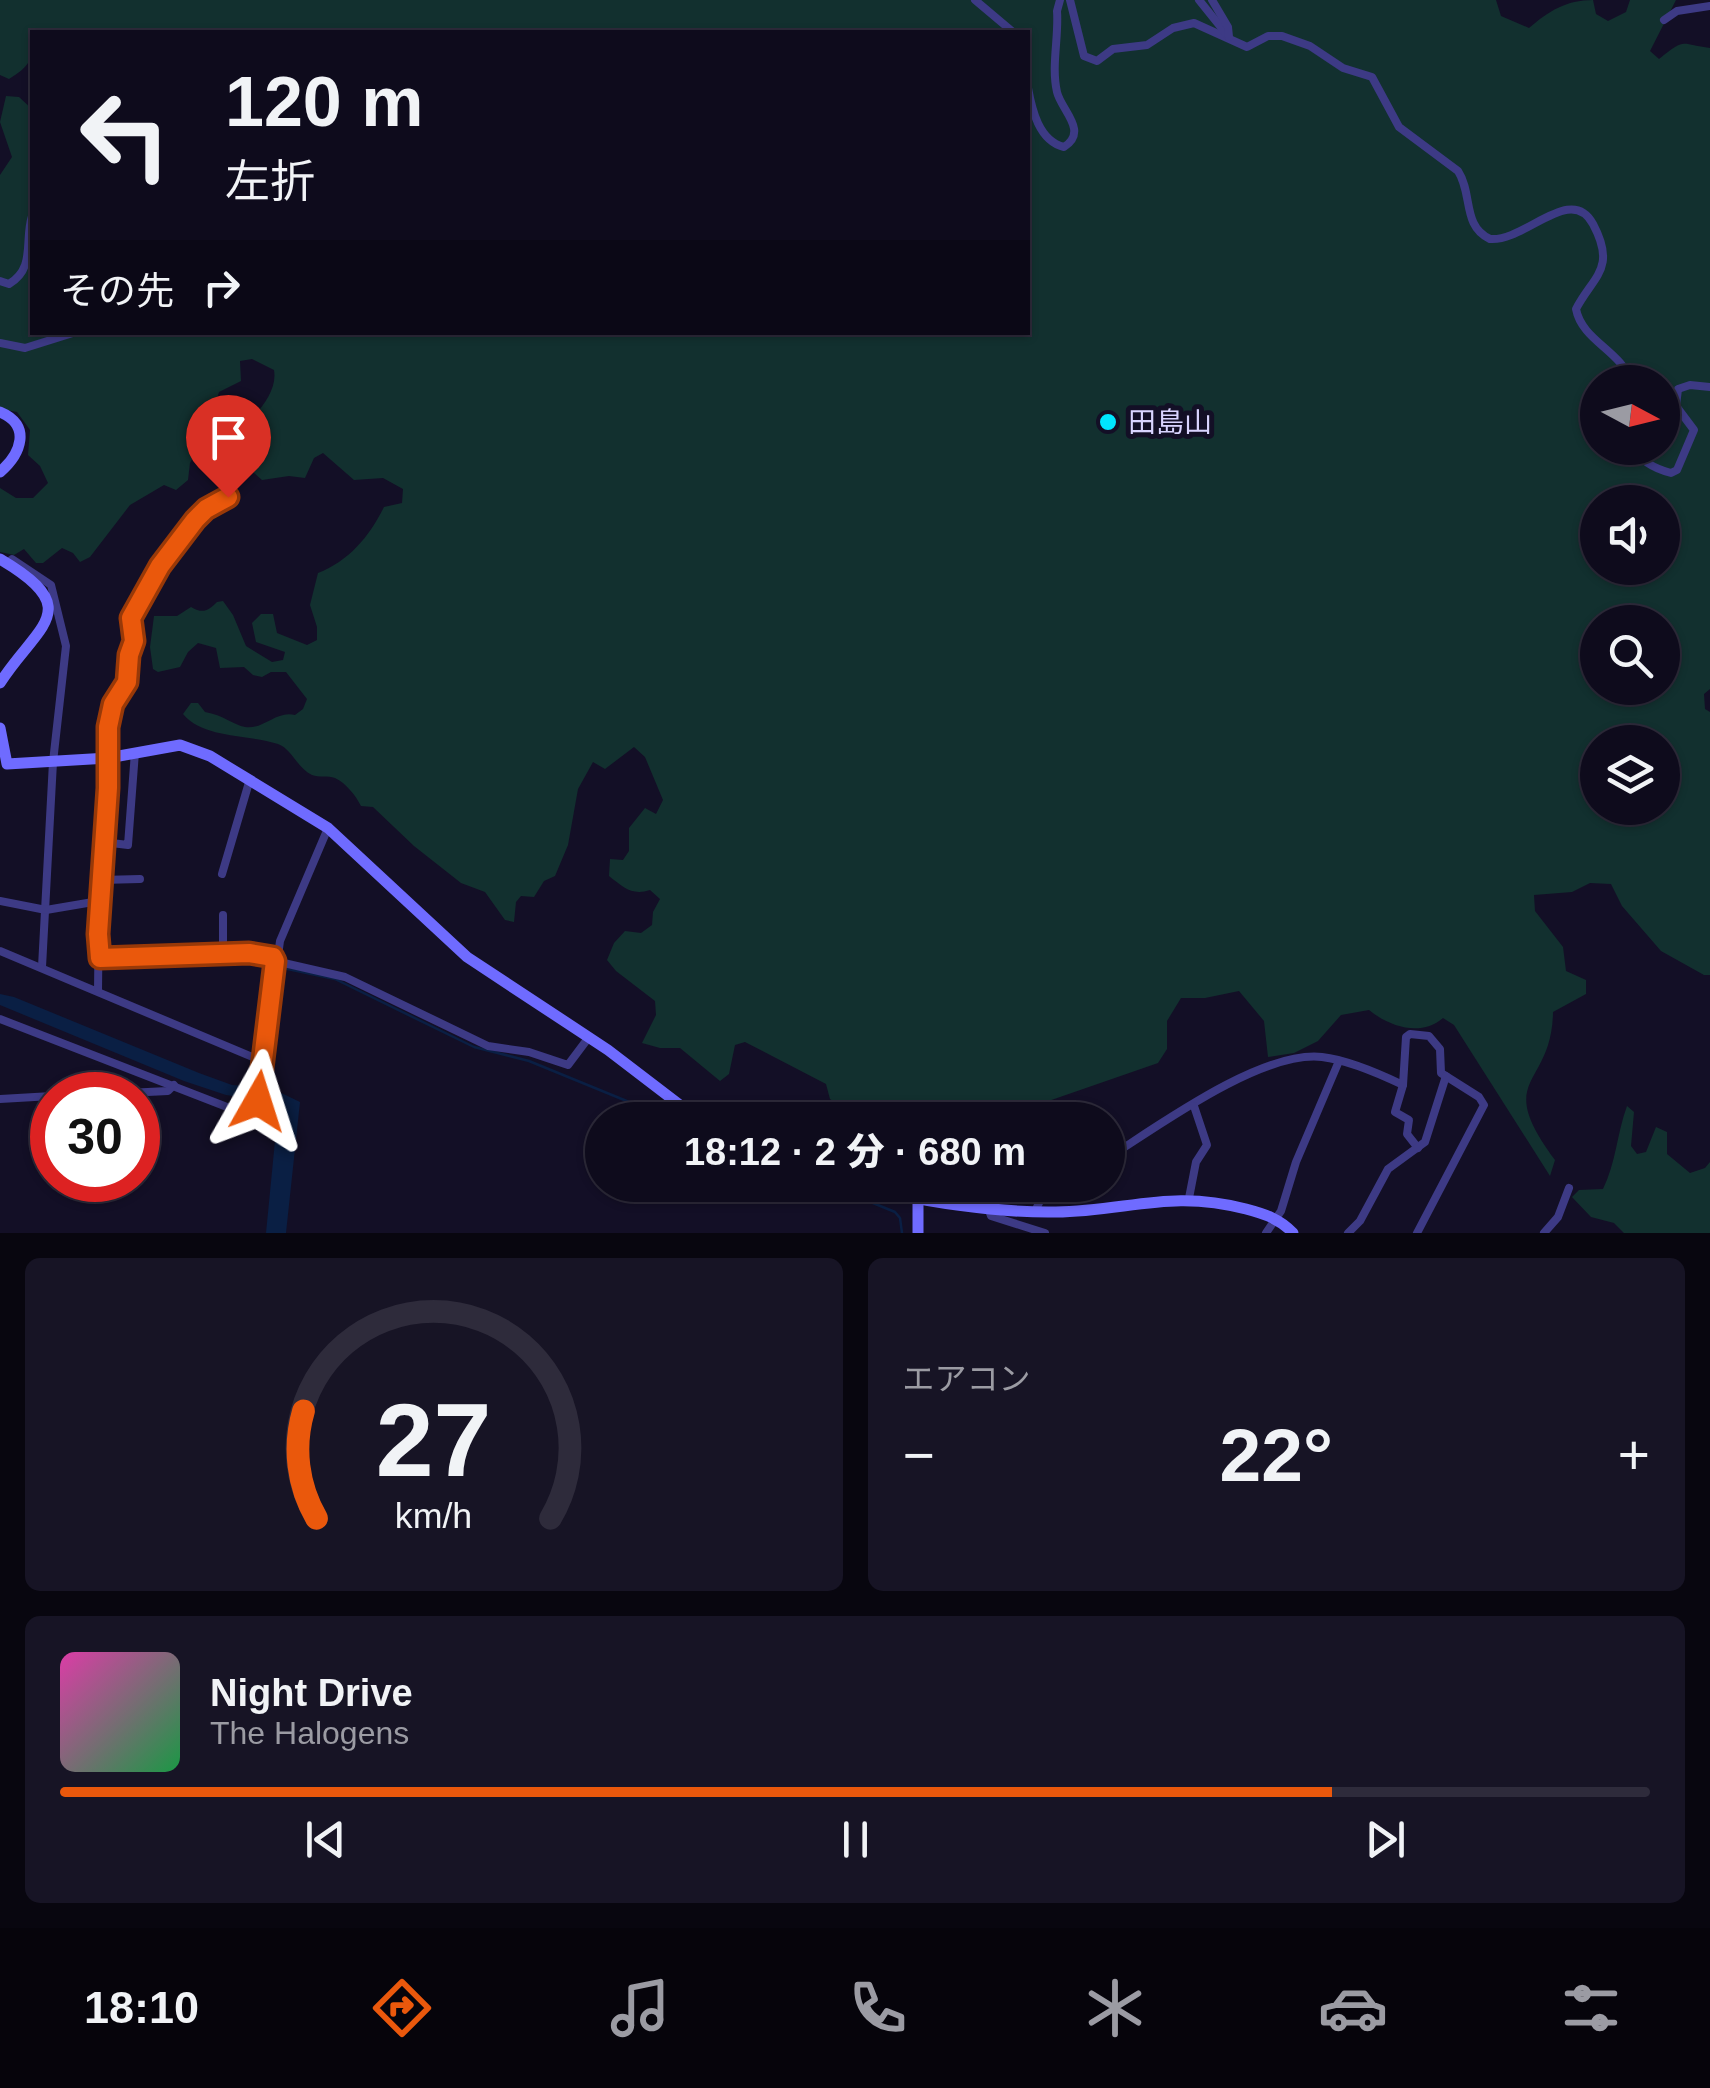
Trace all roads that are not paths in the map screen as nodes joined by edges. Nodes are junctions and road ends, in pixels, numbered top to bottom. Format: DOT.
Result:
graph roads {
  1 [pos="975,0"];
  2 [pos="1060,0"];
  3 [pos="1070,0"];
  4 [pos="1198,0"];
  5 [pos="1212,0"];
  6 [pos="1710,6"];
  7 [pos="1664,20"];
  8 [pos="1011,30"];
  9 [pos="1230,38"];
  10 [pos="1030,100"];
  11 [pos="30,231"];
  12 [pos="0,281"];
  13 [pos="66,335"];
  14 [pos="0,343"];
  15 [pos="1624,365"];
  16 [pos="1710,386"];
  17 [pos="1680,388"];
  18 [pos="1680,411"];
  19 [pos="0,412"];
  20 [pos="1653,465"];
  21 [pos="1680,465"];
  22 [pos="1680,465"];
  23 [pos="0,472"];
  24 [pos="230,482"];
  25 [pos="3,561"];
  26 [pos="0,683"];
  27 [pos="0,728"];
  28 [pos="135,752"];
  29 [pos="108,758"];
  30 [pos="53,762"];
  31 [pos="4,764"];
  32 [pos="250,779"];
  33 [pos="328,828"];
  34 [pos="103,842"];
  35 [pos="222,874"];
  36 [pos="140,879"];
  37 [pos="102,880"];
  38 [pos="0,901"];
  39 [pos="98,901"];
  40 [pos="46,910"];
  41 [pos="223,915"];
  42 [pos="0,950"];
  43 [pos="222,954"];
  44 [pos="100,958"];
  45 [pos="275,961"];
  46 [pos="42,967"];
  47 [pos="98,991"];
  48 [pos="0,1018"];
  49 [pos="588,1037"];
  50 [pos="262,1061"];
  51 [pos="1338,1061"];
  52 [pos="1446,1076"];
  53 [pos="1403,1085"];
  54 [pos="174,1086"];
  55 [pos="160,1091"];
  56 [pos="30,1097"];
  57 [pos="0,1099"];
  58 [pos="676,1102"];
  59 [pos="1194,1106"];
  60 [pos="1125,1148"];
  61 [pos="1418,1148"];
  62 [pos="1569,1188"];
  63 [pos="1189,1198"];
  64 [pos="918,1202"];
  65 [pos="949,1202"];
  66 [pos="1039,1202"];
  67 [pos="1043,1202"];
  68 [pos="1038,1206"];
  69 [pos="988,1207"];
  70 [pos="1278,1219"];
  71 [pos="918,1233"];
  72 [pos="1045,1233"];
  73 [pos="1266,1233"];
  74 [pos="1293,1233"];
  75 [pos="1348,1233"];
  76 [pos="1418,1233"];
  77 [pos="1544,1233"];
  1 -- 8 [label="street"];
  2 -- 10 [label="street"];
  3 -- 9 [label="street"];
  4 -- 9 [label="street"];
  5 -- 9 [label="street"];
  6 -- 7 [label="street"];
  9 -- 15 [label="street"];
  11 -- 12 [label="street"];
  13 -- 14 [label="street"];
  16 -- 17 [label="street"];
  18 -- 21 [label="street"];
  19 -- 23 [label="street"];
  20 -- 22 [label="street"];
  24 -- 29 [label="street"];
  25 -- 26 [label="street"];
  25 -- 30 [label="street"];
  27 -- 31 [label="street"];
  28 -- 29 [label="street"];
  28 -- 32 [label="street"];
  28 -- 34 [label="street"];
  29 -- 30 [label="street"];
  29 -- 34 [label="street"];
  30 -- 31 [label="street"];
  30 -- 40 [label="street"];
  32 -- 33 [label="street"];
  32 -- 35 [label="street"];
  33 -- 45 [label="street"];
  33 -- 49 [label="street"];
  34 -- 37 [label="street"];
  36 -- 37 [label="street"];
  37 -- 39 [label="street"];
  38 -- 40 [label="street"];
  39 -- 40 [label="street"];
  39 -- 44 [label="street"];
  40 -- 46 [label="street"];
  41 -- 43 [label="street"];
  42 -- 46 [label="street"];
  43 -- 44 [label="street"];
  43 -- 45 [label="street"];
  44 -- 47 [label="street"];
  45 -- 49 [label="street"];
  45 -- 50 [label="street"];
  46 -- 47 [label="street"];
  47 -- 50 [label="street"];
  48 -- 54 [label="street"];
  49 -- 58 [label="street"];
  50 -- 54 [label="street"];
  51 -- 53 [label="street"];
  51 -- 59 [label="street"];
  51 -- 70 [label="street"];
  52 -- 53 [label="street"];
  52 -- 61 [label="street"];
  52 -- 76 [label="street"];
  53 -- 61 [label="street"];
  54 -- 55 [label="street"];
  56 -- 57 [label="street"];
  59 -- 60 [label="street"];
  59 -- 63 [label="street"];
  61 -- 75 [label="street"];
  62 -- 77 [label="street"];
  63 -- 68 [label="street"];
  63 -- 70 [label="street"];
  64 -- 71 [label="street"];
  65 -- 69 [label="street"];
  66 -- 68 [label="street"];
  67 -- 68 [label="street"];
  68 -- 69 [label="street"];
  69 -- 72 [label="street"];
  70 -- 73 [label="street"];
  70 -- 74 [label="street"];
}
